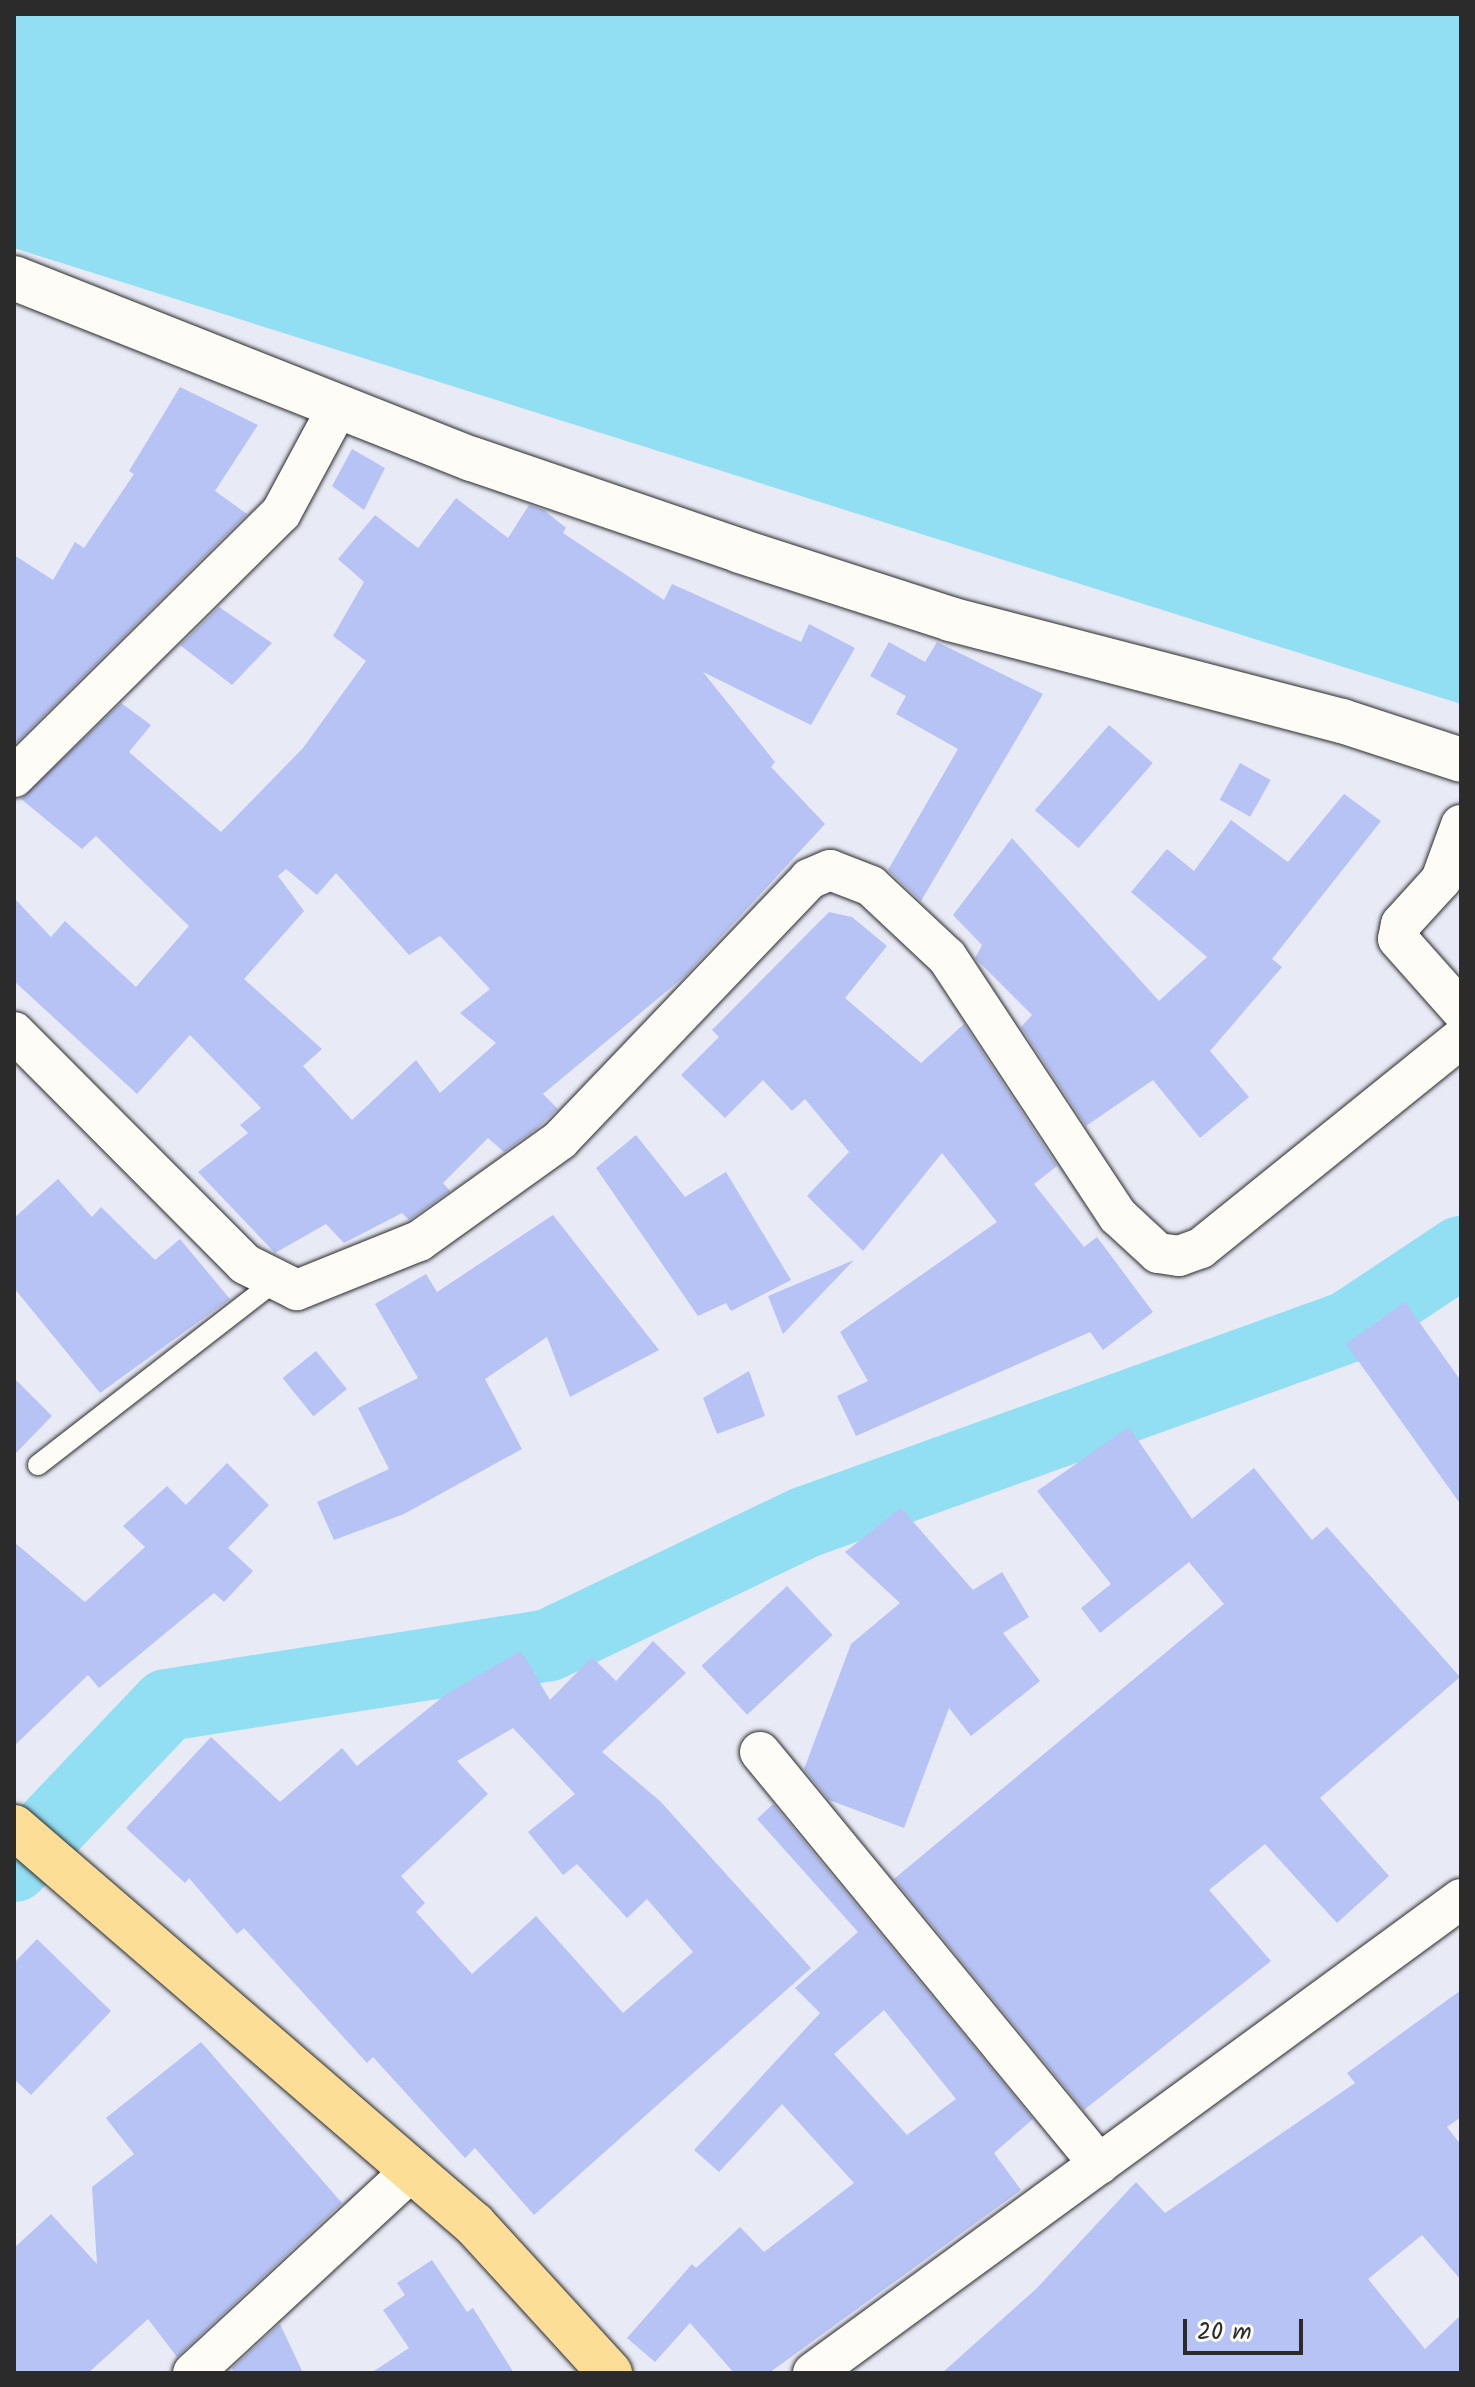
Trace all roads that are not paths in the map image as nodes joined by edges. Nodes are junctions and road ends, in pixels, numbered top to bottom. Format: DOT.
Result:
graph roads {
  1 [pos="14,278"];
  2 [pos="338,407"];
  3 [pos="1461,760"];
  4 [pos="14,777"];
  5 [pos="1461,825"];
  6 [pos="1461,1010"];
  7 [pos="14,1032"];
  8 [pos="1461,1038"];
  9 [pos="274,1282"];
  10 [pos="38,1465"];
  11 [pos="760,1752"];
  12 [pos="14,1827"];
  13 [pos="1461,1899"];
  14 [pos="1099,2164"];
  15 [pos="411,2171"];
  16 [pos="193,2373"];
  17 [pos="610,2373"];
  18 [pos="813,2373"];
  1 -- 2 [label="street"];
  2 -- 3 [label="street"];
  2 -- 4 [label="street"];
  5 -- 6 [label="street"];
  7 -- 9 [label="street"];
  8 -- 9 [label="street"];
  9 -- 10 [label="lane"];
  11 -- 14 [label="street"];
  12 -- 15 [label="highway"];
  13 -- 14 [label="street"];
  14 -- 18 [label="street"];
  15 -- 16 [label="street"];
  15 -- 17 [label="highway"];
}
